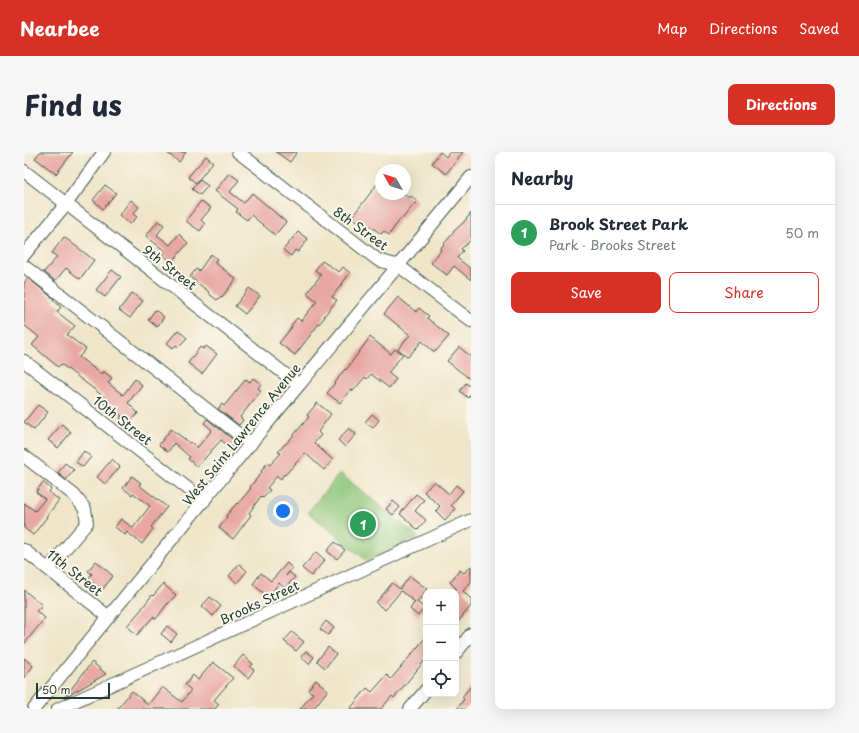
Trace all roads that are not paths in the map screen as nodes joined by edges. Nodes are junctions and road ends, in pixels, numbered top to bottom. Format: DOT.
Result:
graph roads {
  1 [pos="104,152"];
  2 [pos="238,152"];
  3 [pos="24,171"];
  4 [pos="471,177"];
  5 [pos="66,204"];
  6 [pos="24,256"];
  7 [pos="24,266"];
  8 [pos="398,266"];
  9 [pos="471,321"];
  10 [pos="24,361"];
  11 [pos="299,385"];
  12 [pos="251,444"];
  13 [pos="24,456"];
  14 [pos="204,501"];
  15 [pos="471,520"];
  16 [pos="24,550"];
  17 [pos="48,569"];
  18 [pos="109,617"];
  19 [pos="471,634"];
  20 [pos="459,649"];
  21 [pos="423,694"];
  22 [pos="34,709"];
  23 [pos="58,709"];
  24 [pos="410,709"];
  1 -- 5 [label="street"];
  2 -- 8 [label="street, 8th Street"];
  3 -- 5 [label="street, 9th Street"];
  4 -- 8 [label="street, West Saint Lawrence Avenue"];
  5 -- 6 [label="street"];
  5 -- 11 [label="street, 9th Street"];
  7 -- 12 [label="street"];
  8 -- 9 [label="street, 8th Street"];
  8 -- 11 [label="street, West Saint Lawrence Avenue"];
  10 -- 14 [label="street, 10th Street"];
  11 -- 12 [label="street, West Saint Lawrence Avenue"];
  12 -- 14 [label="street, West Saint Lawrence Avenue"];
  13 -- 17 [label="street"];
  14 -- 18 [label="street, West Saint Lawrence Avenue"];
  15 -- 23 [label="street, Brooks Street"];
  16 -- 17 [label="street, 11th Street"];
  17 -- 18 [label="street, 11th Street"];
  18 -- 22 [label="street, West Saint Lawrence Avenue"];
  19 -- 20 [label="street"];
  21 -- 24 [label="street"];
}
